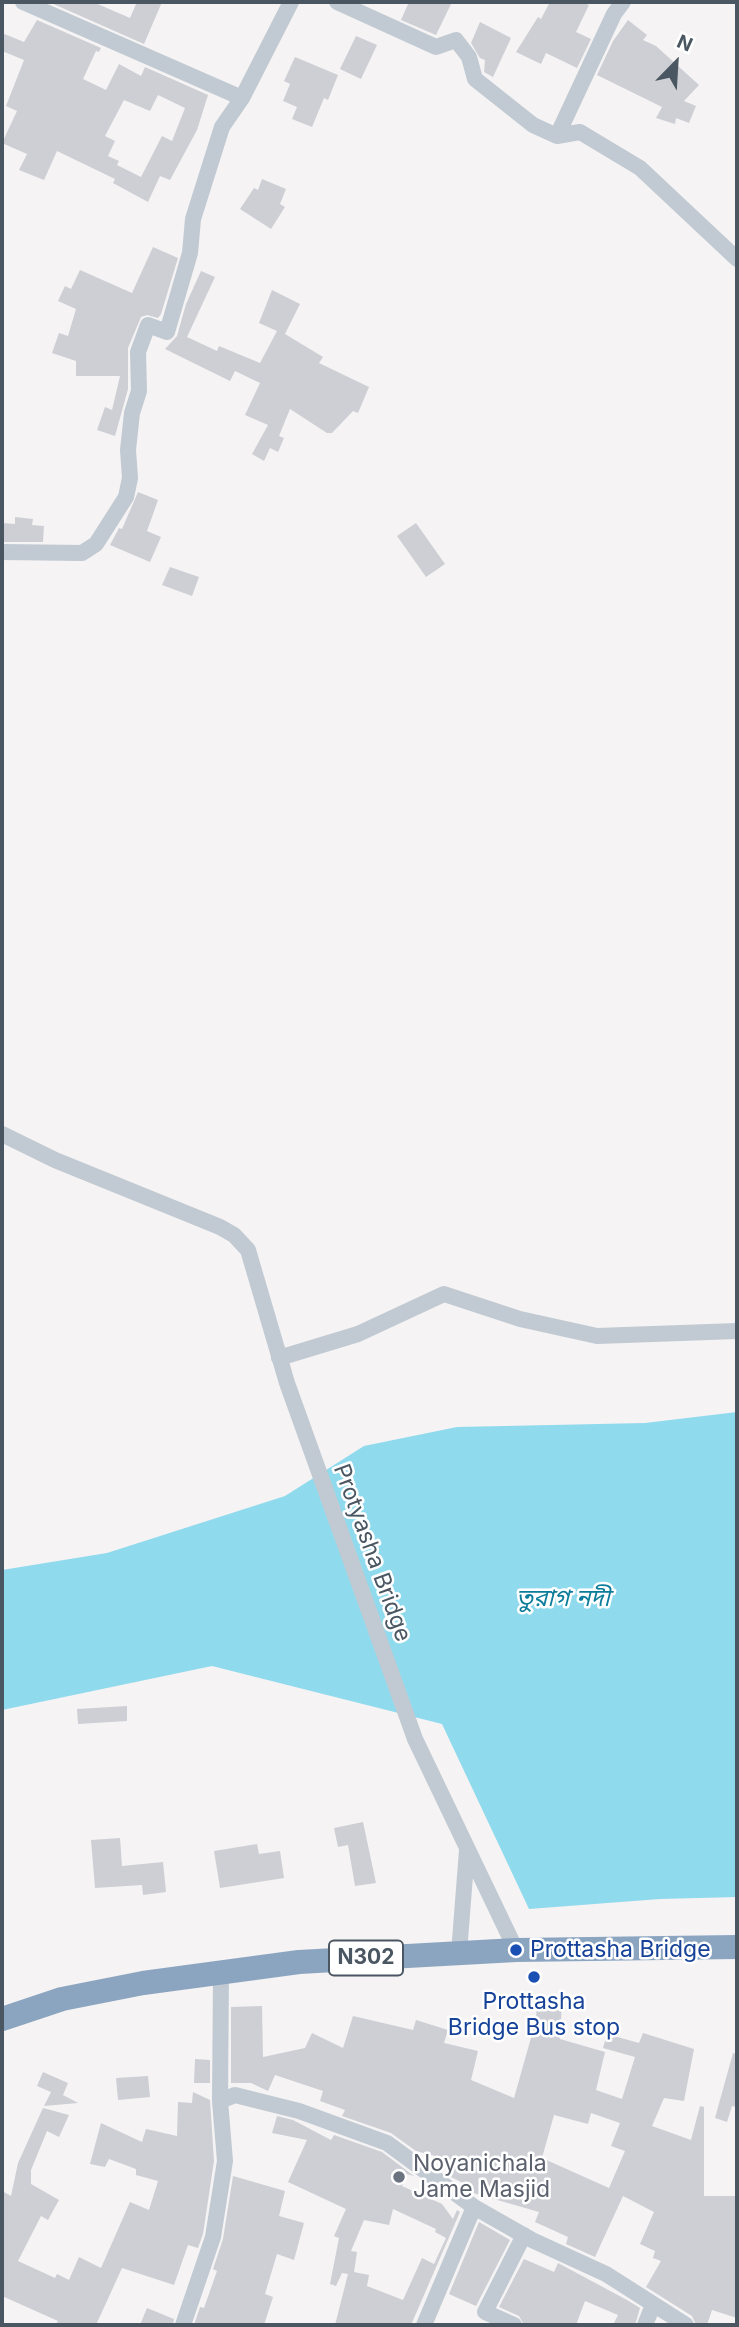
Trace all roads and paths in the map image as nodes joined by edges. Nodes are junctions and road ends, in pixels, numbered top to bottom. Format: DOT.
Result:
graph roads {
  1 [pos="23,2"];
  2 [pos="291,2"];
  3 [pos="337,2"];
  4 [pos="623,2"];
  5 [pos="242,98"];
  6 [pos="557,136"];
  7 [pos="737,259"];
  8 [pos="2,552"];
  9 [pos="2,1134"];
  10 [pos="737,1331"];
  11 [pos="279,1358"];
  12 [pos="467,1848"];
  13 [pos="737,1947"];
  14 [pos="516,1950"];
  15 [pos="459,1953"];
  16 [pos="222,1973"];
  17 [pos="2,2019"];
  18 [pos="220,2101"];
  19 [pos="474,2207"];
  20 [pos="524,2235"];
  21 [pos="653,2305"];
  22 [pos="183,2325"];
  23 [pos="424,2325"];
  24 [pos="514,2325"];
  25 [pos="645,2325"];
  26 [pos="685,2325"];
  1 -- 5 [label="street"];
  2 -- 5 [label="street"];
  3 -- 6 [label="street"];
  4 -- 6 [label="street"];
  5 -- 8 [label="street"];
  6 -- 7 [label="street"];
  9 -- 11 [label="street, Protyasha Bridge"];
  10 -- 11 [label="street"];
  11 -- 12 [label="street, Protyasha Bridge"];
  12 -- 14 [label="street, Protyasha Bridge"];
  12 -- 15 [label="street"];
  13 -- 14 [label="highway, N302"];
  14 -- 15 [label="highway, N302"];
  15 -- 16 [label="highway, N302"];
  16 -- 17 [label="highway, N302"];
  16 -- 18 [label="street"];
  18 -- 19 [label="street"];
  18 -- 22 [label="street"];
  19 -- 20 [label="street"];
  19 -- 23 [label="street"];
  20 -- 21 [label="street"];
  20 -- 24 [label="street"];
  21 -- 25 [label="street"];
  21 -- 26 [label="street"];
}
